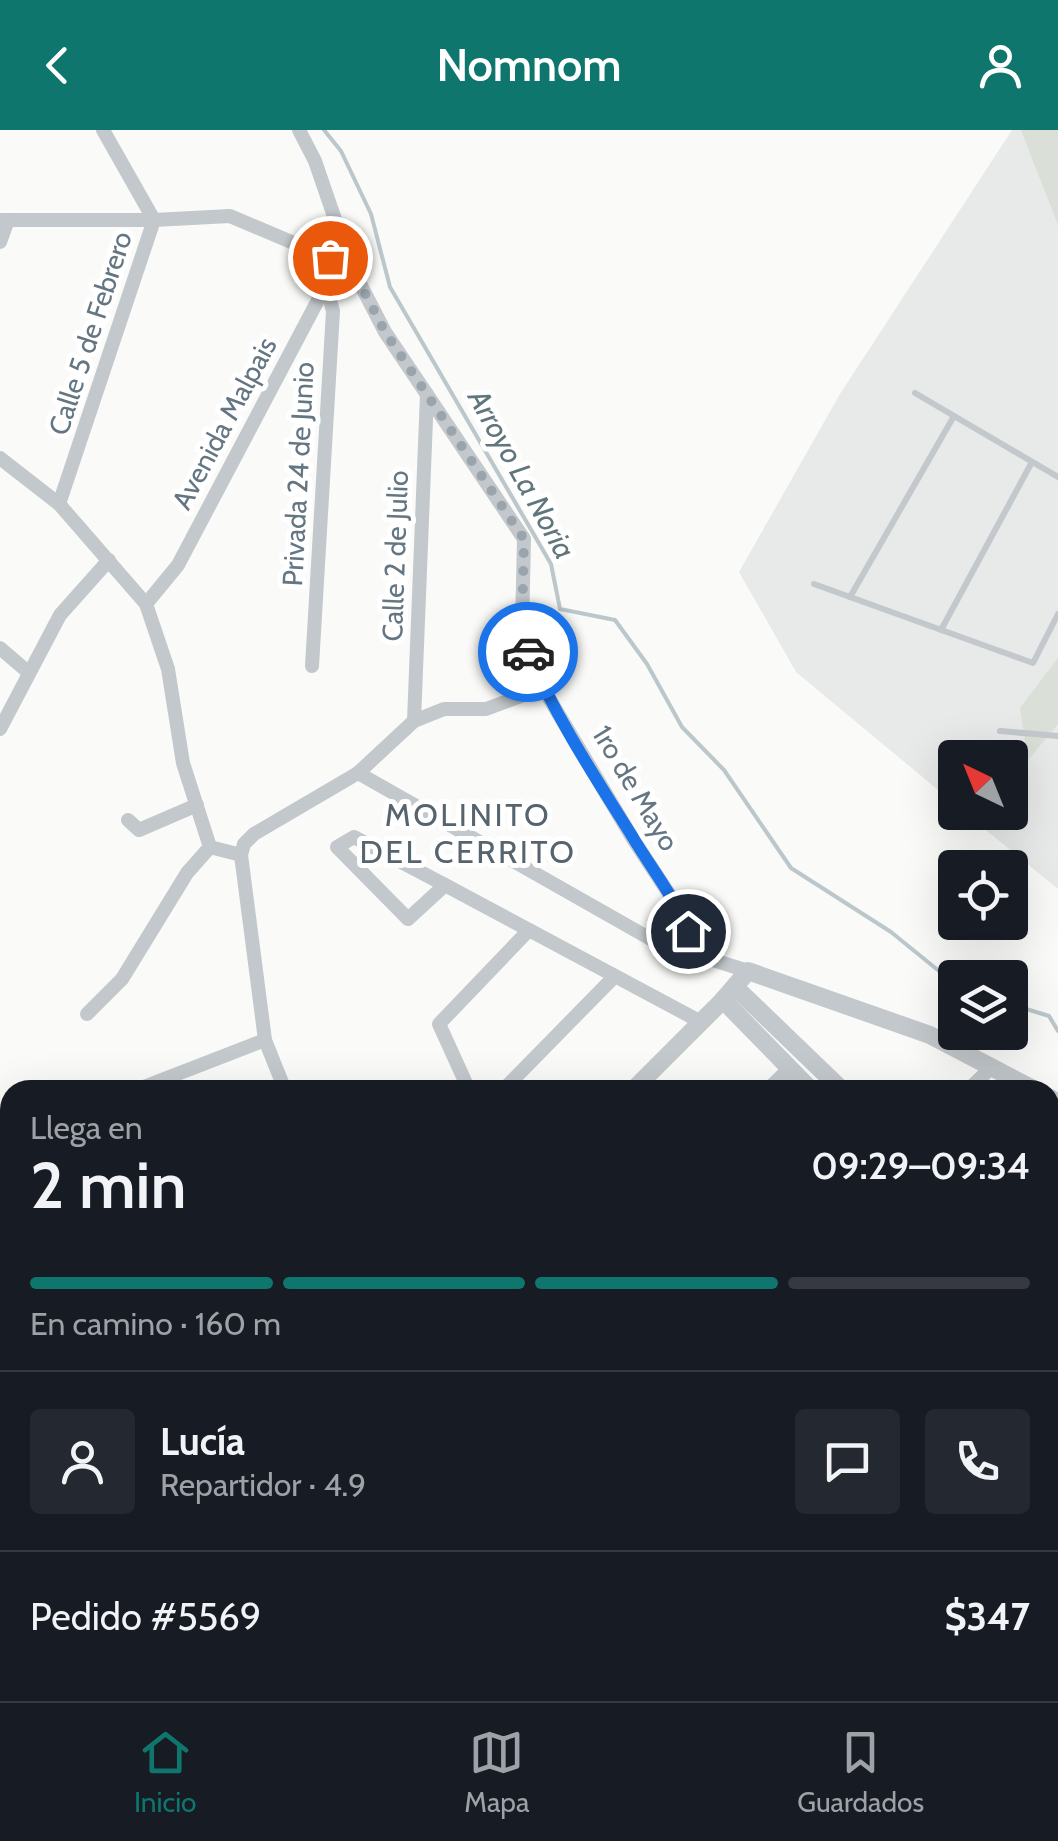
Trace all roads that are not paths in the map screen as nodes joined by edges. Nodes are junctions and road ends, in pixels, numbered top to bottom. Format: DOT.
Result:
graph roads {
  1 [pos="103,130"];
  2 [pos="299,130"];
  3 [pos="4,220"];
  4 [pos="154,220"];
  5 [pos="0,242"];
  6 [pos="330,258"];
  7 [pos="351,266"];
  8 [pos="326,285"];
  9 [pos="915,393"];
  10 [pos="426,394"];
  11 [pos="954,416"];
  12 [pos="0,460"];
  13 [pos="1032,462"];
  14 [pos="1058,478"];
  15 [pos="59,504"];
  16 [pos="109,560"];
  17 [pos="814,584"];
  18 [pos="850,597"];
  19 [pos="146,604"];
  20 [pos="1058,614"];
  21 [pos="941,630"];
  22 [pos="0,648"];
  23 [pos="312,666"];
  24 [pos="28,672"];
  25 [pos="543,688"];
  26 [pos="414,721"];
  27 [pos="0,729"];
  28 [pos="1000,731"];
  29 [pos="1058,736"];
  30 [pos="358,773"];
  31 [pos="196,805"];
  32 [pos="128,820"];
  33 [pos="210,847"];
  34 [pos="242,855"];
  35 [pos="445,885"];
  36 [pos="529,930"];
  37 [pos="696,952"];
  38 [pos="748,971"];
  39 [pos="615,976"];
  40 [pos="729,994"];
  41 [pos="87,1014"];
  42 [pos="701,1022"];
  43 [pos="265,1040"];
  44 [pos="993,1066"];
  45 [pos="789,1068"];
  46 [pos="162,1080"];
  47 [pos="281,1080"];
  48 [pos="464,1080"];
  49 [pos="514,1080"];
  50 [pos="643,1080"];
  51 [pos="778,1080"];
  52 [pos="801,1080"];
  53 [pos="830,1080"];
  54 [pos="978,1080"];
  55 [pos="1018,1080"];
  1 -- 4 [label="street, Calle 5 de Febrero"];
  2 -- 7 [label="street, 1ro de Mayo"];
  3 -- 4 [label="street"];
  3 -- 5 [label="street"];
  4 -- 6 [label="street"];
  4 -- 15 [label="street, Calle 5 de Febrero"];
  6 -- 7 [label="street"];
  6 -- 8 [label="street, Avenida Malpais"];
  7 -- 10 [label="street, 1ro de Mayo"];
  8 -- 19 [label="street, Avenida Malpais"];
  8 -- 23 [label="street, Privada 24 de Junio"];
  9 -- 11 [label="lane"];
  10 -- 25 [label="street, 1ro de Mayo"];
  10 -- 26 [label="street, Calle 2 de Julio"];
  11 -- 13 [label="lane"];
  11 -- 18 [label="lane"];
  12 -- 15 [label="street"];
  13 -- 14 [label="lane"];
  13 -- 21 [label="lane"];
  15 -- 16 [label="street"];
  16 -- 19 [label="street"];
  16 -- 24 [label="street"];
  17 -- 18 [label="lane"];
  18 -- 21 [label="lane"];
  19 -- 31 [label="street"];
  20 -- 21 [label="lane"];
  22 -- 24 [label="street"];
  24 -- 27 [label="street"];
  25 -- 26 [label="street"];
  25 -- 37 [label="street, 1ro de Mayo"];
  26 -- 30 [label="street"];
  28 -- 29 [label="lane"];
  30 -- 34 [label="street"];
  30 -- 37 [label="street"];
  31 -- 32 [label="street"];
  31 -- 33 [label="street"];
  33 -- 34 [label="street"];
  33 -- 41 [label="street"];
  34 -- 43 [label="street"];
  35 -- 35 [label="street"];
  35 -- 36 [label="street"];
  36 -- 39 [label="street"];
  36 -- 48 [label="street"];
  37 -- 38 [label="street"];
  38 -- 40 [label="street"];
  38 -- 44 [label="street"];
  39 -- 42 [label="street"];
  39 -- 49 [label="street"];
  40 -- 42 [label="street"];
  40 -- 45 [label="street"];
  40 -- 53 [label="street"];
  42 -- 50 [label="street"];
  43 -- 46 [label="street"];
  43 -- 47 [label="street"];
  44 -- 54 [label="street"];
  44 -- 55 [label="street"];
  45 -- 51 [label="street"];
  45 -- 52 [label="street"];
}
